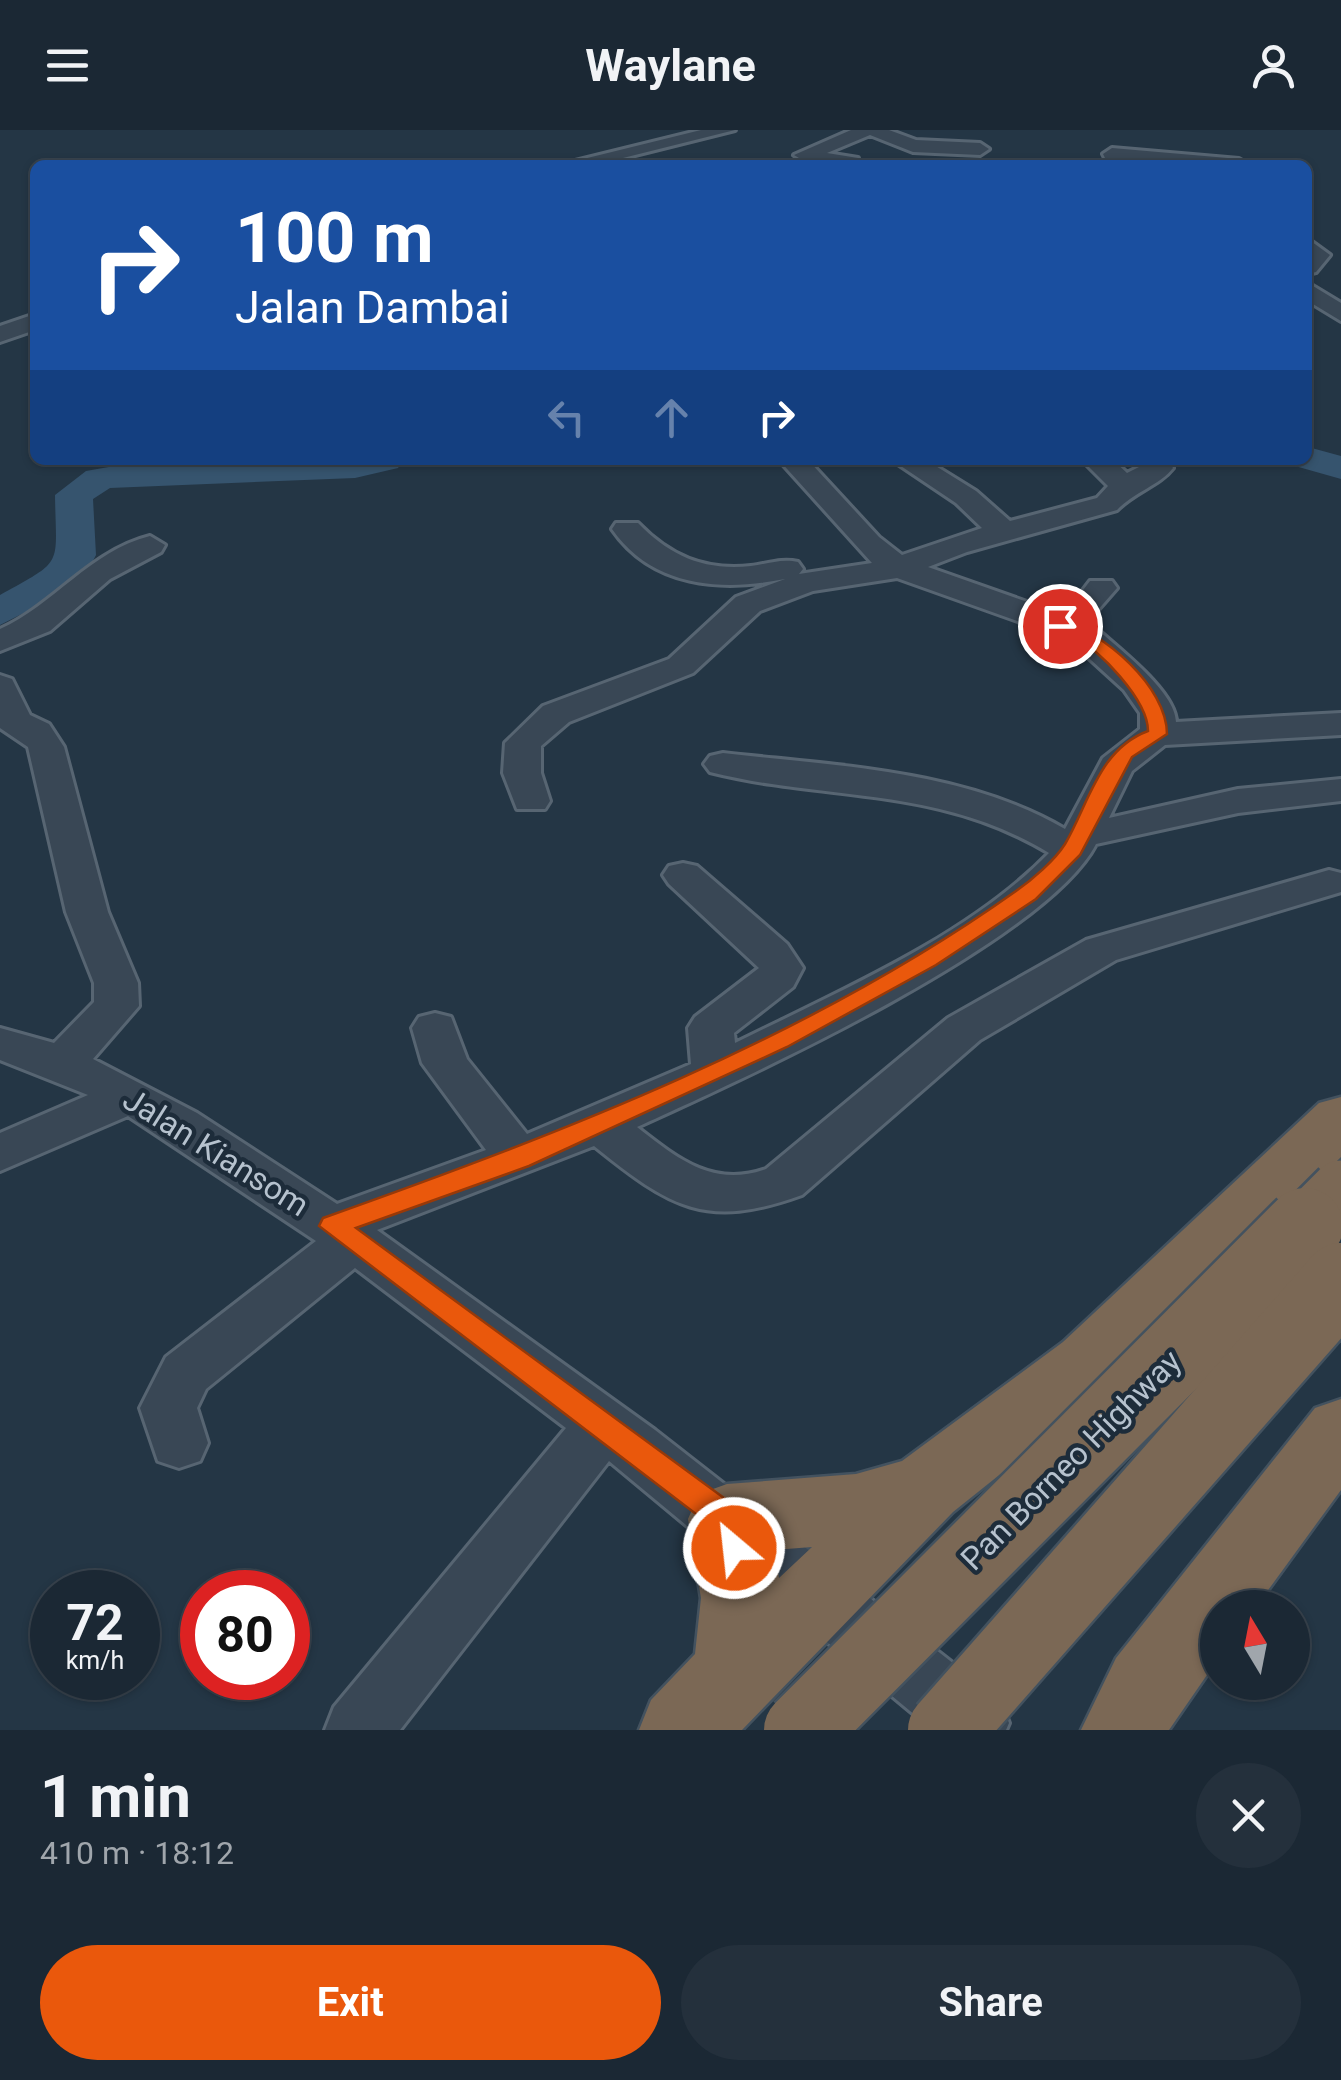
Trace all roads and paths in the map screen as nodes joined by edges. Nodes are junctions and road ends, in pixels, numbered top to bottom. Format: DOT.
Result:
graph roads {
  1 [pos="726,130"];
  2 [pos="963,130"];
  3 [pos="880,131"];
  4 [pos="1110,154"];
  5 [pos="591,160"];
  6 [pos="838,160"];
  7 [pos="1180,160"];
  8 [pos="1312,296"];
  9 [pos="1334,322"];
  10 [pos="797,465"];
  11 [pos="1101,465"];
  12 [pos="1159,468"];
  13 [pos="897,471"];
  14 [pos="1124,486"];
  15 [pos="627,529"];
  16 [pos="1004,532"];
  17 [pos="868,544"];
  18 [pos="150,545"];
  19 [pos="900,568"];
  20 [pos="1102,588"];
  21 [pos="1080,632"];
  22 [pos="0,640"];
  23 [pos="0,686"];
  24 [pos="1341,724"];
  25 [pos="1158,734"];
  26 [pos="724,764"];
  27 [pos="1341,790"];
  28 [pos="532,801"];
  29 [pos="1077,843"];
  30 [pos="683,874"];
  31 [pos="1329,882"];
  32 [pos="435,1028"];
  33 [pos="0,1044"];
  34 [pos="61,1064"];
  35 [pos="715,1070"];
  36 [pos="130,1096"];
  37 [pos="1341,1120"];
  38 [pos="599,1124"];
  39 [pos="0,1153"];
  40 [pos="519,1159"];
  41 [pos="1341,1190"];
  42 [pos="343,1233"];
  43 [pos="1341,1281"];
  44 [pos="603,1425"];
  45 [pos="1341,1431"];
  46 [pos="179,1443"];
  47 [pos="926,1488"];
  48 [pos="728,1519"];
  49 [pos="817,1594"];
  50 [pos="707,1704"];
  51 [pos="1142,1716"];
  52 [pos="358,1730"];
  53 [pos="802,1730"];
  54 [pos="946,1730"];
  55 [pos="984,1730"];
  1 -- 5 [label="street"];
  2 -- 3 [label="street"];
  3 -- 6 [label="street"];
  4 -- 7 [label="street"];
  8 -- 9 [label="street"];
  10 -- 17 [label="street"];
  11 -- 14 [label="street"];
  12 -- 14 [label="street"];
  13 -- 16 [label="street"];
  14 -- 16 [label="street"];
  15 -- 17 [label="street"];
  16 -- 19 [label="street"];
  17 -- 19 [label="street"];
  18 -- 22 [label="street"];
  19 -- 21 [label="street"];
  19 -- 28 [label="street"];
  20 -- 21 [label="street"];
  21 -- 25 [label="street"];
  23 -- 34 [label="street"];
  24 -- 25 [label="street"];
  25 -- 29 [label="street"];
  26 -- 29 [label="street"];
  27 -- 29 [label="street"];
  29 -- 35 [label="street"];
  30 -- 35 [label="street"];
  31 -- 38 [label="street"];
  32 -- 40 [label="street"];
  33 -- 34 [label="street, Jalan Kiansom"];
  34 -- 36 [label="street, Jalan Kiansom"];
  35 -- 38 [label="street"];
  36 -- 39 [label="street"];
  36 -- 42 [label="street, Jalan Kiansom"];
  37 -- 47 [label="highway"];
  38 -- 40 [label="street"];
  40 -- 42 [label="street"];
  41 -- 53 [label="highway, Pan Borneo Highway, bridge"];
  42 -- 44 [label="street, Jalan Kiansom"];
  42 -- 46 [label="street"];
  43 -- 54 [label="highway, bridge"];
  44 -- 48 [label="street, Jalan Kiansom"];
  44 -- 52 [label="street"];
  45 -- 51 [label="highway"];
  47 -- 48 [label="highway"];
  47 -- 49 [label="highway"];
  48 -- 49 [label="street, Jalan Kiansom"];
  48 -- 50 [label="highway"];
  49 -- 50 [label="highway"];
  49 -- 55 [label="street, Jalan Kiansom"];
}
